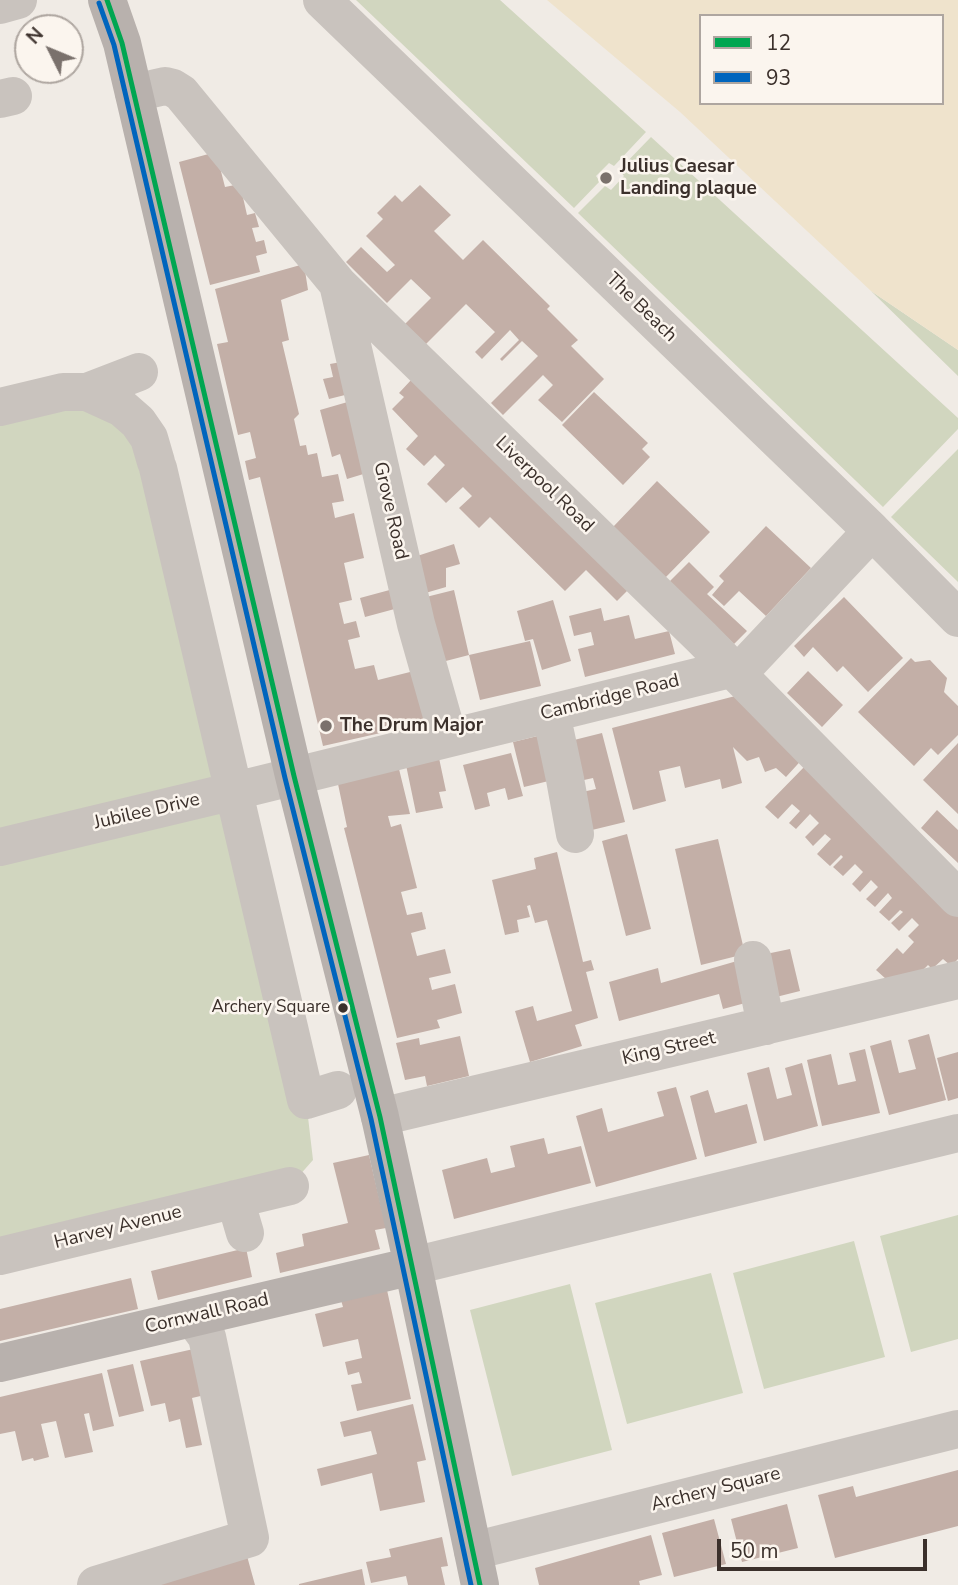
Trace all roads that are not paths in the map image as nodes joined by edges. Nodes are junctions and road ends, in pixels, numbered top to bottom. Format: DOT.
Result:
graph roads {
  1 [pos="19,0"];
  2 [pos="107,0"];
  3 [pos="322,0"];
  4 [pos="0,5"];
  5 [pos="134,93"];
  6 [pos="338,284"];
  7 [pos="139,372"];
  8 [pos="88,392"];
  9 [pos="0,407"];
  10 [pos="872,531"];
  11 [pos="958,618"];
  12 [pos="731,668"];
  13 [pos="551,713"];
  14 [pos="448,737"];
  15 [pos="294,776"];
  16 [pos="235,791"];
  17 [pos="575,834"];
  18 [pos="0,847"];
  19 [pos="958,898"];
  20 [pos="753,960"];
  21 [pos="958,980"];
  22 [pos="766,1026"];
  23 [pos="338,1090"];
  24 [pos="380,1117"];
  25 [pos="958,1133"];
  26 [pos="290,1186"];
  27 [pos="0,1256"];
  28 [pos="413,1266"];
  29 [pos="193,1318"];
  30 [pos="0,1363"];
  31 [pos="958,1429"];
  32 [pos="477,1568"];
  33 [pos="96,1585"];
  1 -- 4 [label="street"];
  2 -- 5 [label="main road"];
  3 -- 10 [label="street, The Beach"];
  5 -- 6 [label="street, Liverpool Road"];
  5 -- 15 [label="main road"];
  6 -- 12 [label="street, Liverpool Road"];
  6 -- 14 [label="street, Grove Road"];
  7 -- 8 [label="street"];
  8 -- 9 [label="street"];
  8 -- 16 [label="street"];
  10 -- 11 [label="street, The Beach"];
  10 -- 12 [label="street, Cambridge Road"];
  12 -- 13 [label="street, Cambridge Road"];
  12 -- 19 [label="street, Liverpool Road"];
  13 -- 14 [label="street, Cambridge Road"];
  13 -- 17 [label="street"];
  14 -- 15 [label="street, Cambridge Road"];
  15 -- 16 [label="street, Jubilee Drive"];
  15 -- 24 [label="main road"];
  16 -- 18 [label="street, Jubilee Drive"];
  16 -- 23 [label="street"];
  20 -- 22 [label="street"];
  21 -- 22 [label="street, King Street"];
  22 -- 24 [label="street, King Street"];
  24 -- 28 [label="main road"];
  25 -- 28 [label="street"];
  26 -- 27 [label="street, Harvey Avenue"];
  28 -- 29 [label="main road, Cornwall Road"];
  28 -- 32 [label="main road"];
  29 -- 30 [label="main road, Cornwall Road"];
  29 -- 33 [label="street"];
  31 -- 32 [label="street, Archery Square"];
}
